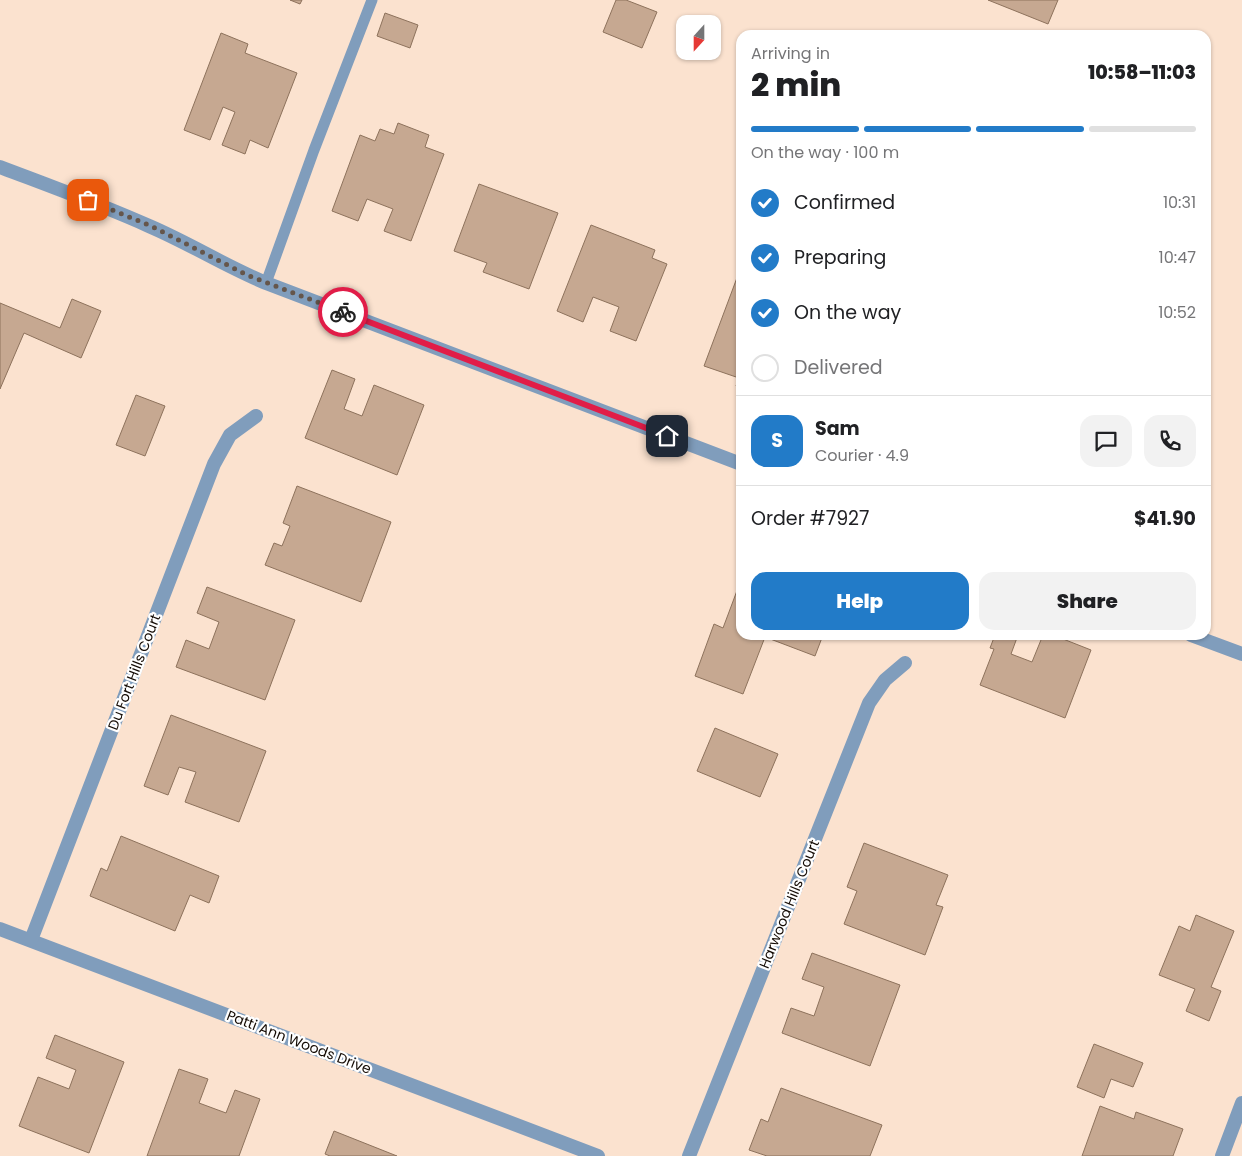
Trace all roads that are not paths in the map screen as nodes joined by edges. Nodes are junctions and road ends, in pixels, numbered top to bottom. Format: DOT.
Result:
graph roads {
  1 [pos="372,0"];
  2 [pos="0,167"];
  3 [pos="266,282"];
  4 [pos="256,416"];
  5 [pos="736,462"];
  6 [pos="1204,640"];
  7 [pos="1242,654"];
  8 [pos="905,663"];
  9 [pos="0,929"];
  10 [pos="31,940"];
  11 [pos="1242,1104"];
  12 [pos="598,1156"];
  13 [pos="689,1156"];
  14 [pos="1222,1156"];
  1 -- 3 [label="lane"];
  2 -- 3 [label="street"];
  3 -- 5 [label="street"];
  4 -- 10 [label="street, Du Fort Hills Court"];
  6 -- 7 [label="street"];
  8 -- 13 [label="street, Harwood Hills Court"];
  9 -- 10 [label="street, Patti Ann Woods Drive"];
  10 -- 12 [label="street, Patti Ann Woods Drive"];
  11 -- 14 [label="street"];
}
